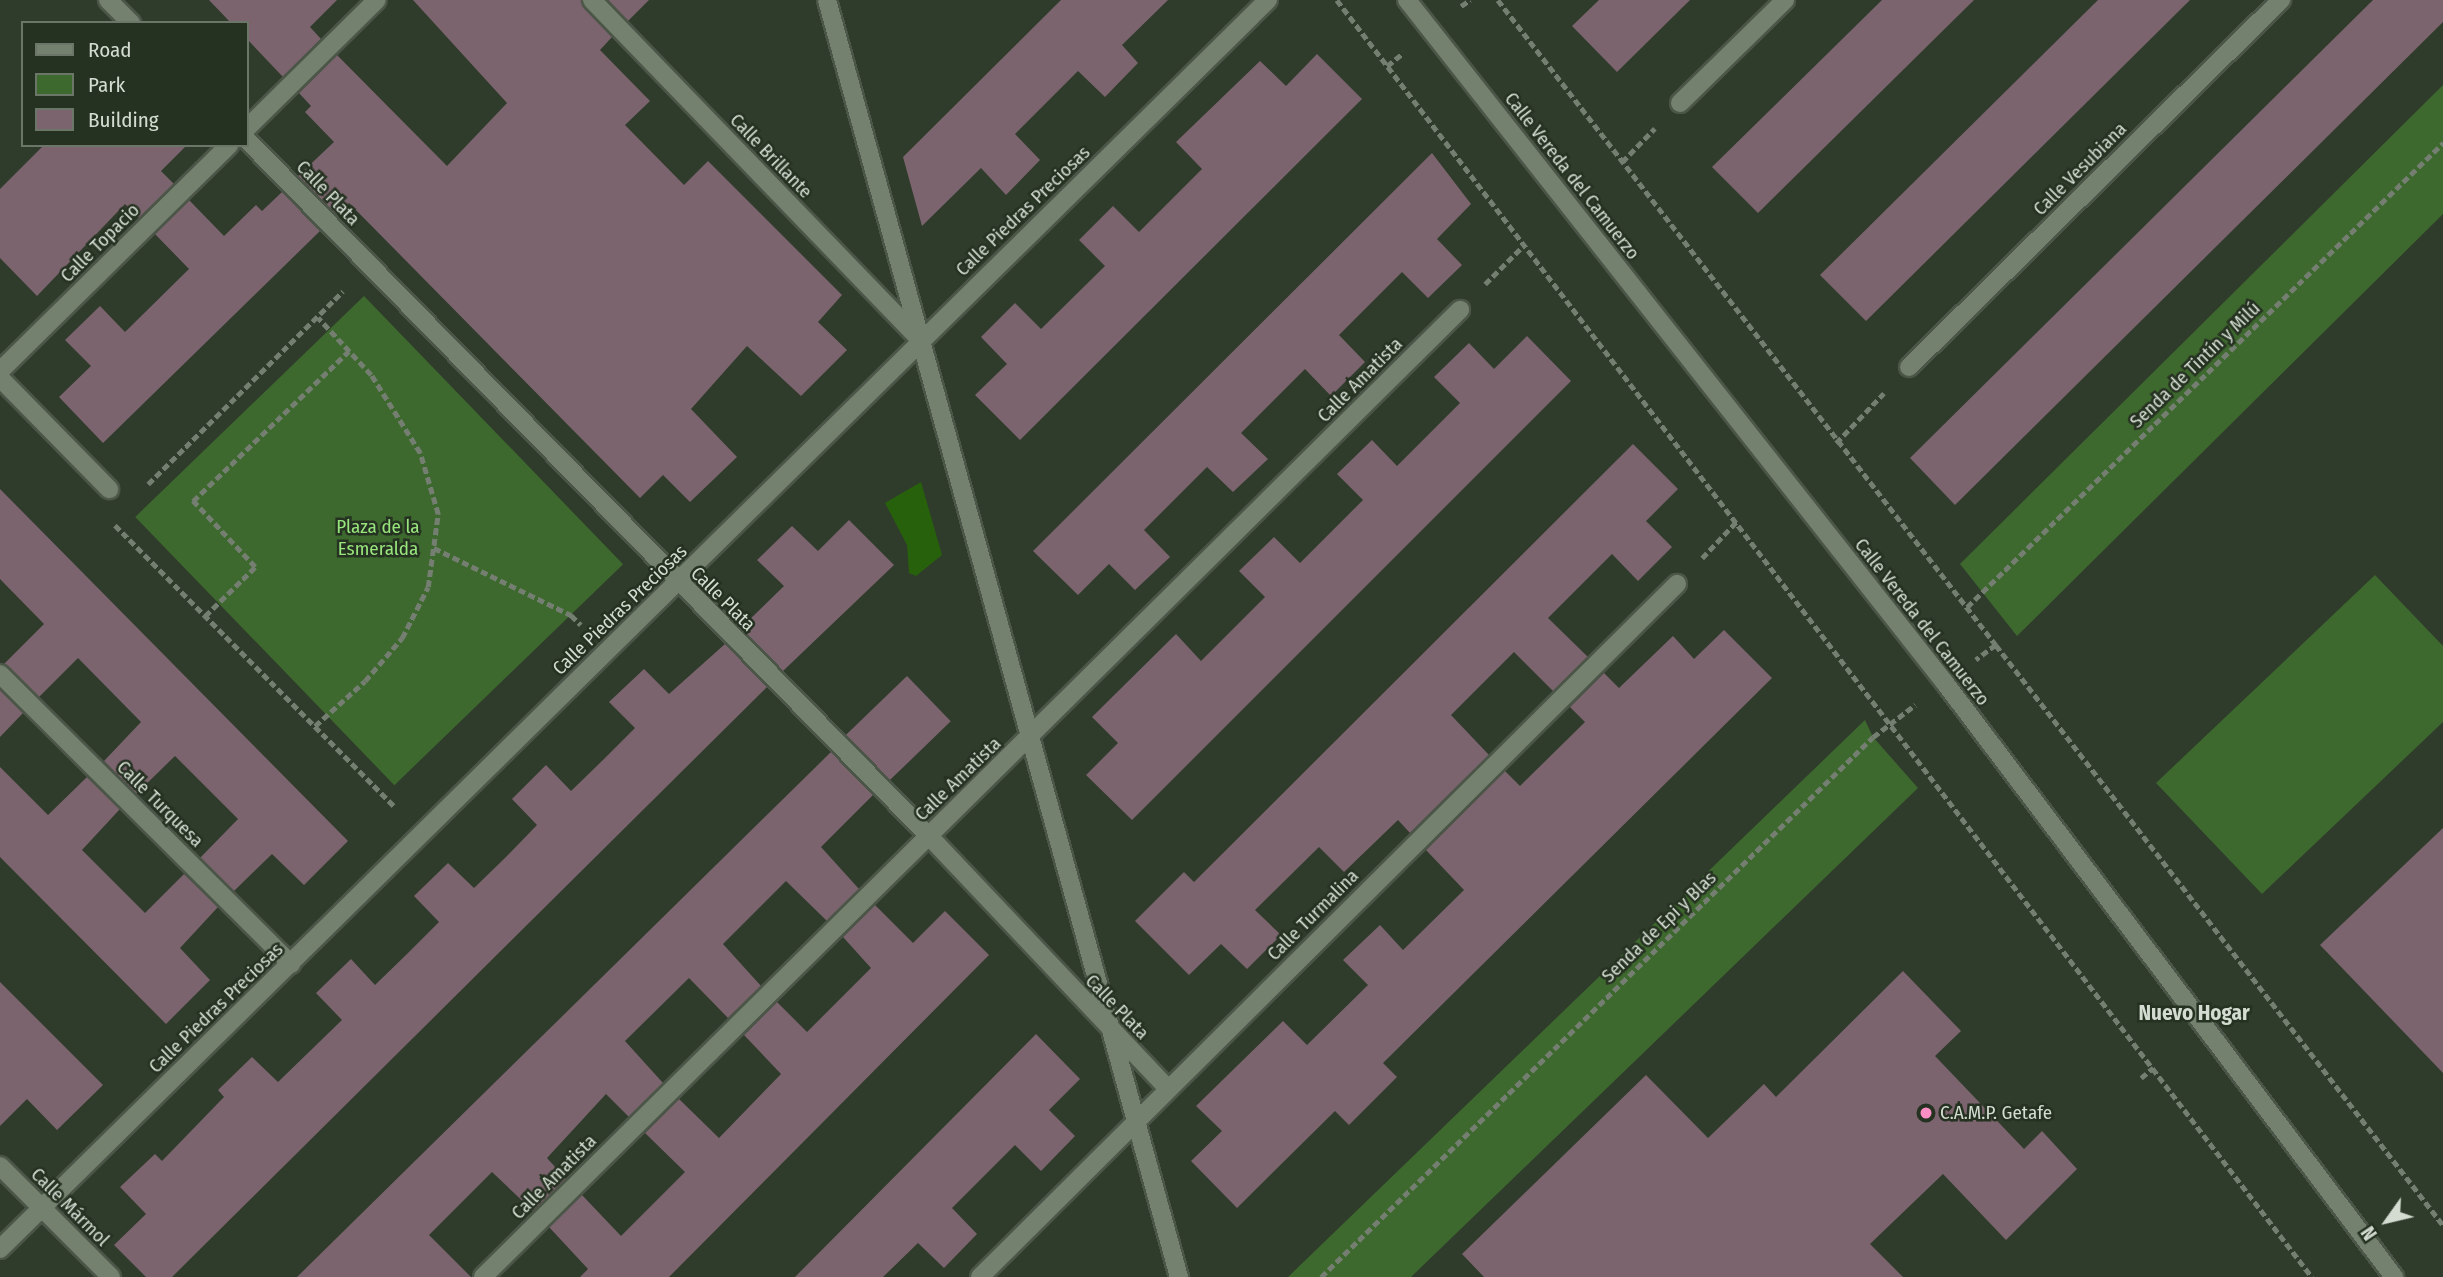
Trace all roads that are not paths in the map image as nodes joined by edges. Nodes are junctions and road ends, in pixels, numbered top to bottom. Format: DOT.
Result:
graph roads {
  1 [pos="108,0"];
  2 [pos="377,0"];
  3 [pos="592,0"];
  4 [pos="827,0"];
  5 [pos="1268,0"];
  6 [pos="1407,0"];
  7 [pos="1785,0"];
  8 [pos="2281,0"];
  9 [pos="129,21"];
  10 [pos="1680,103"];
  11 [pos="248,127"];
  12 [pos="248,141"];
  13 [pos="227,147"];
  14 [pos="1460,310"];
  15 [pos="920,340"];
  16 [pos="1909,367"];
  17 [pos="0,371"];
  18 [pos="0,378"];
  19 [pos="109,489"];
  20 [pos="678,584"];
  21 [pos="1677,584"];
  22 [pos="0,674"];
  23 [pos="1030,739"];
  24 [pos="929,836"];
  25 [pos="290,964"];
  26 [pos="1111,1032"];
  27 [pos="1168,1089"];
  28 [pos="1136,1124"];
  29 [pos="0,1166"];
  30 [pos="41,1208"];
  31 [pos="0,1249"];
  32 [pos="111,1277"];
  33 [pos="483,1277"];
  34 [pos="980,1277"];
  35 [pos="1179,1277"];
  36 [pos="2394,1277"];
  1 -- 9 [label="street"];
  2 -- 11 [label="street"];
  3 -- 15 [label="street, Calle Brillante"];
  4 -- 15 [label="street"];
  5 -- 15 [label="street, Calle Piedras Preciosas"];
  6 -- 36 [label="street, Calle Vereda del Camuerzo"];
  7 -- 10 [label="street"];
  8 -- 16 [label="street, Calle Vesubiana"];
  12 -- 20 [label="street, Calle Plata"];
  13 -- 17 [label="street, Calle Topacio"];
  14 -- 23 [label="street, Calle Amatista"];
  15 -- 20 [label="street, Calle Piedras Preciosas"];
  15 -- 23 [label="street"];
  18 -- 19 [label="street"];
  20 -- 24 [label="street, Calle Plata"];
  20 -- 25 [label="street, Calle Piedras Preciosas"];
  21 -- 27 [label="street, Calle Turmalina"];
  22 -- 25 [label="street, Calle Turquesa"];
  23 -- 24 [label="street, Calle Amatista"];
  23 -- 26 [label="street"];
  24 -- 26 [label="street, Calle Plata"];
  24 -- 33 [label="street, Calle Amatista"];
  25 -- 30 [label="street, Calle Piedras Preciosas"];
  26 -- 27 [label="street, Calle Plata"];
  26 -- 28 [label="street"];
  27 -- 28 [label="street, Calle Turmalina"];
  28 -- 34 [label="street, Calle Turmalina"];
  28 -- 35 [label="street"];
  29 -- 30 [label="street, Calle Mármol"];
  30 -- 31 [label="street, Calle Piedras Preciosas"];
  30 -- 32 [label="street, Calle Mármol"];
}
